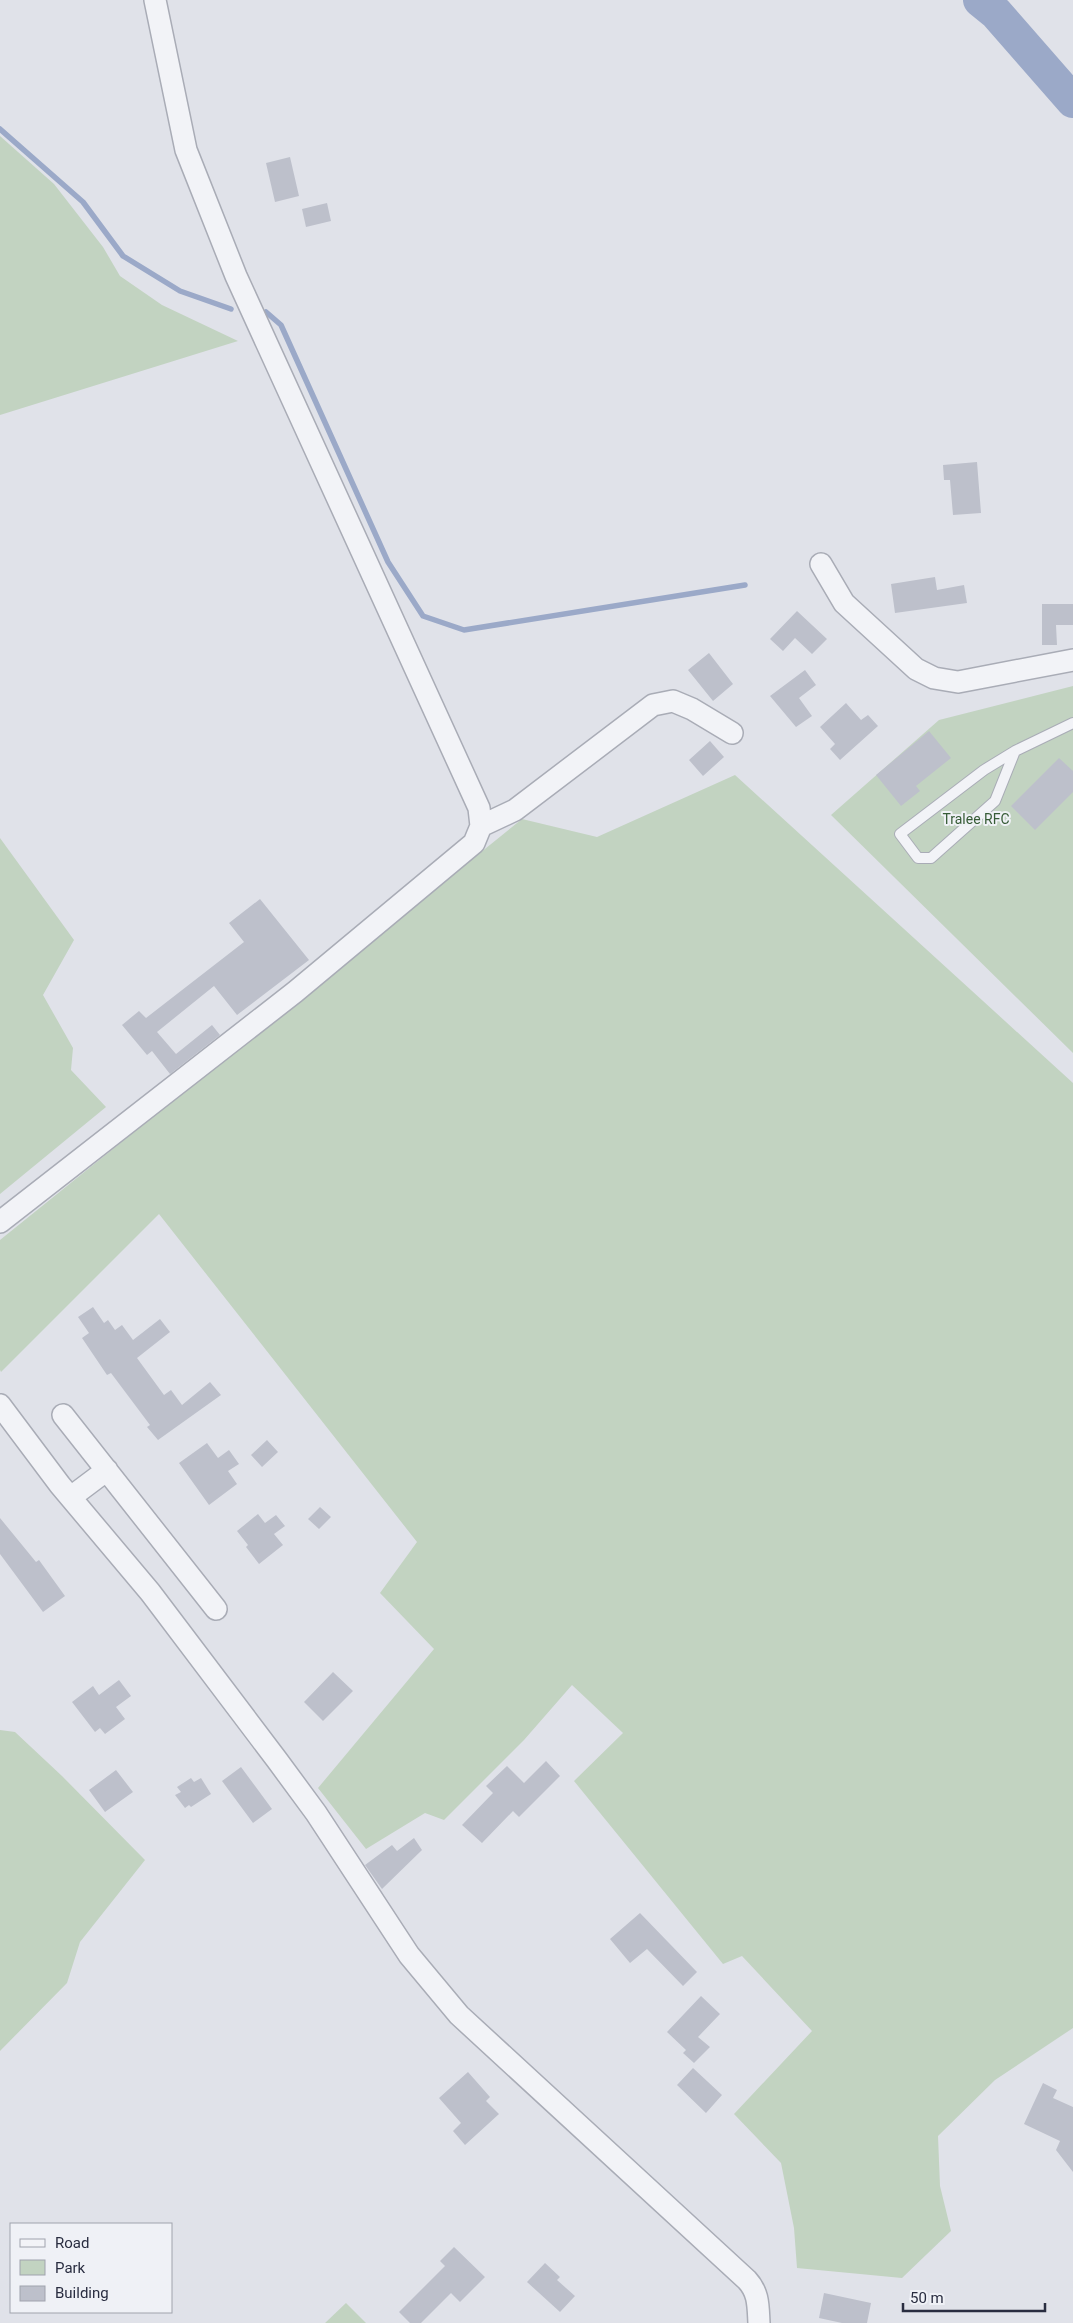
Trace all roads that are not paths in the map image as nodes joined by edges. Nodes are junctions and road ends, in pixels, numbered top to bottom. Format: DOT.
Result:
graph roads {
  1 [pos="156,0"];
  2 [pos="821,564"];
  3 [pos="1073,660"];
  4 [pos="1073,723"];
  5 [pos="732,734"];
  6 [pos="1015,751"];
  7 [pos="481,826"];
  8 [pos="0,1222"];
  9 [pos="0,1405"];
  10 [pos="64,1415"];
  11 [pos="107,1470"];
  12 [pos="71,1497"];
  13 [pos="216,1609"];
  14 [pos="759,2323"];
  1 -- 7 [label="street"];
  2 -- 3 [label="street"];
  4 -- 6 [label="lane"];
  5 -- 7 [label="street"];
  6 -- 6 [label="lane"];
  7 -- 8 [label="street"];
  9 -- 12 [label="street"];
  10 -- 11 [label="street"];
  11 -- 12 [label="street"];
  11 -- 13 [label="street"];
  12 -- 14 [label="street"];
}
